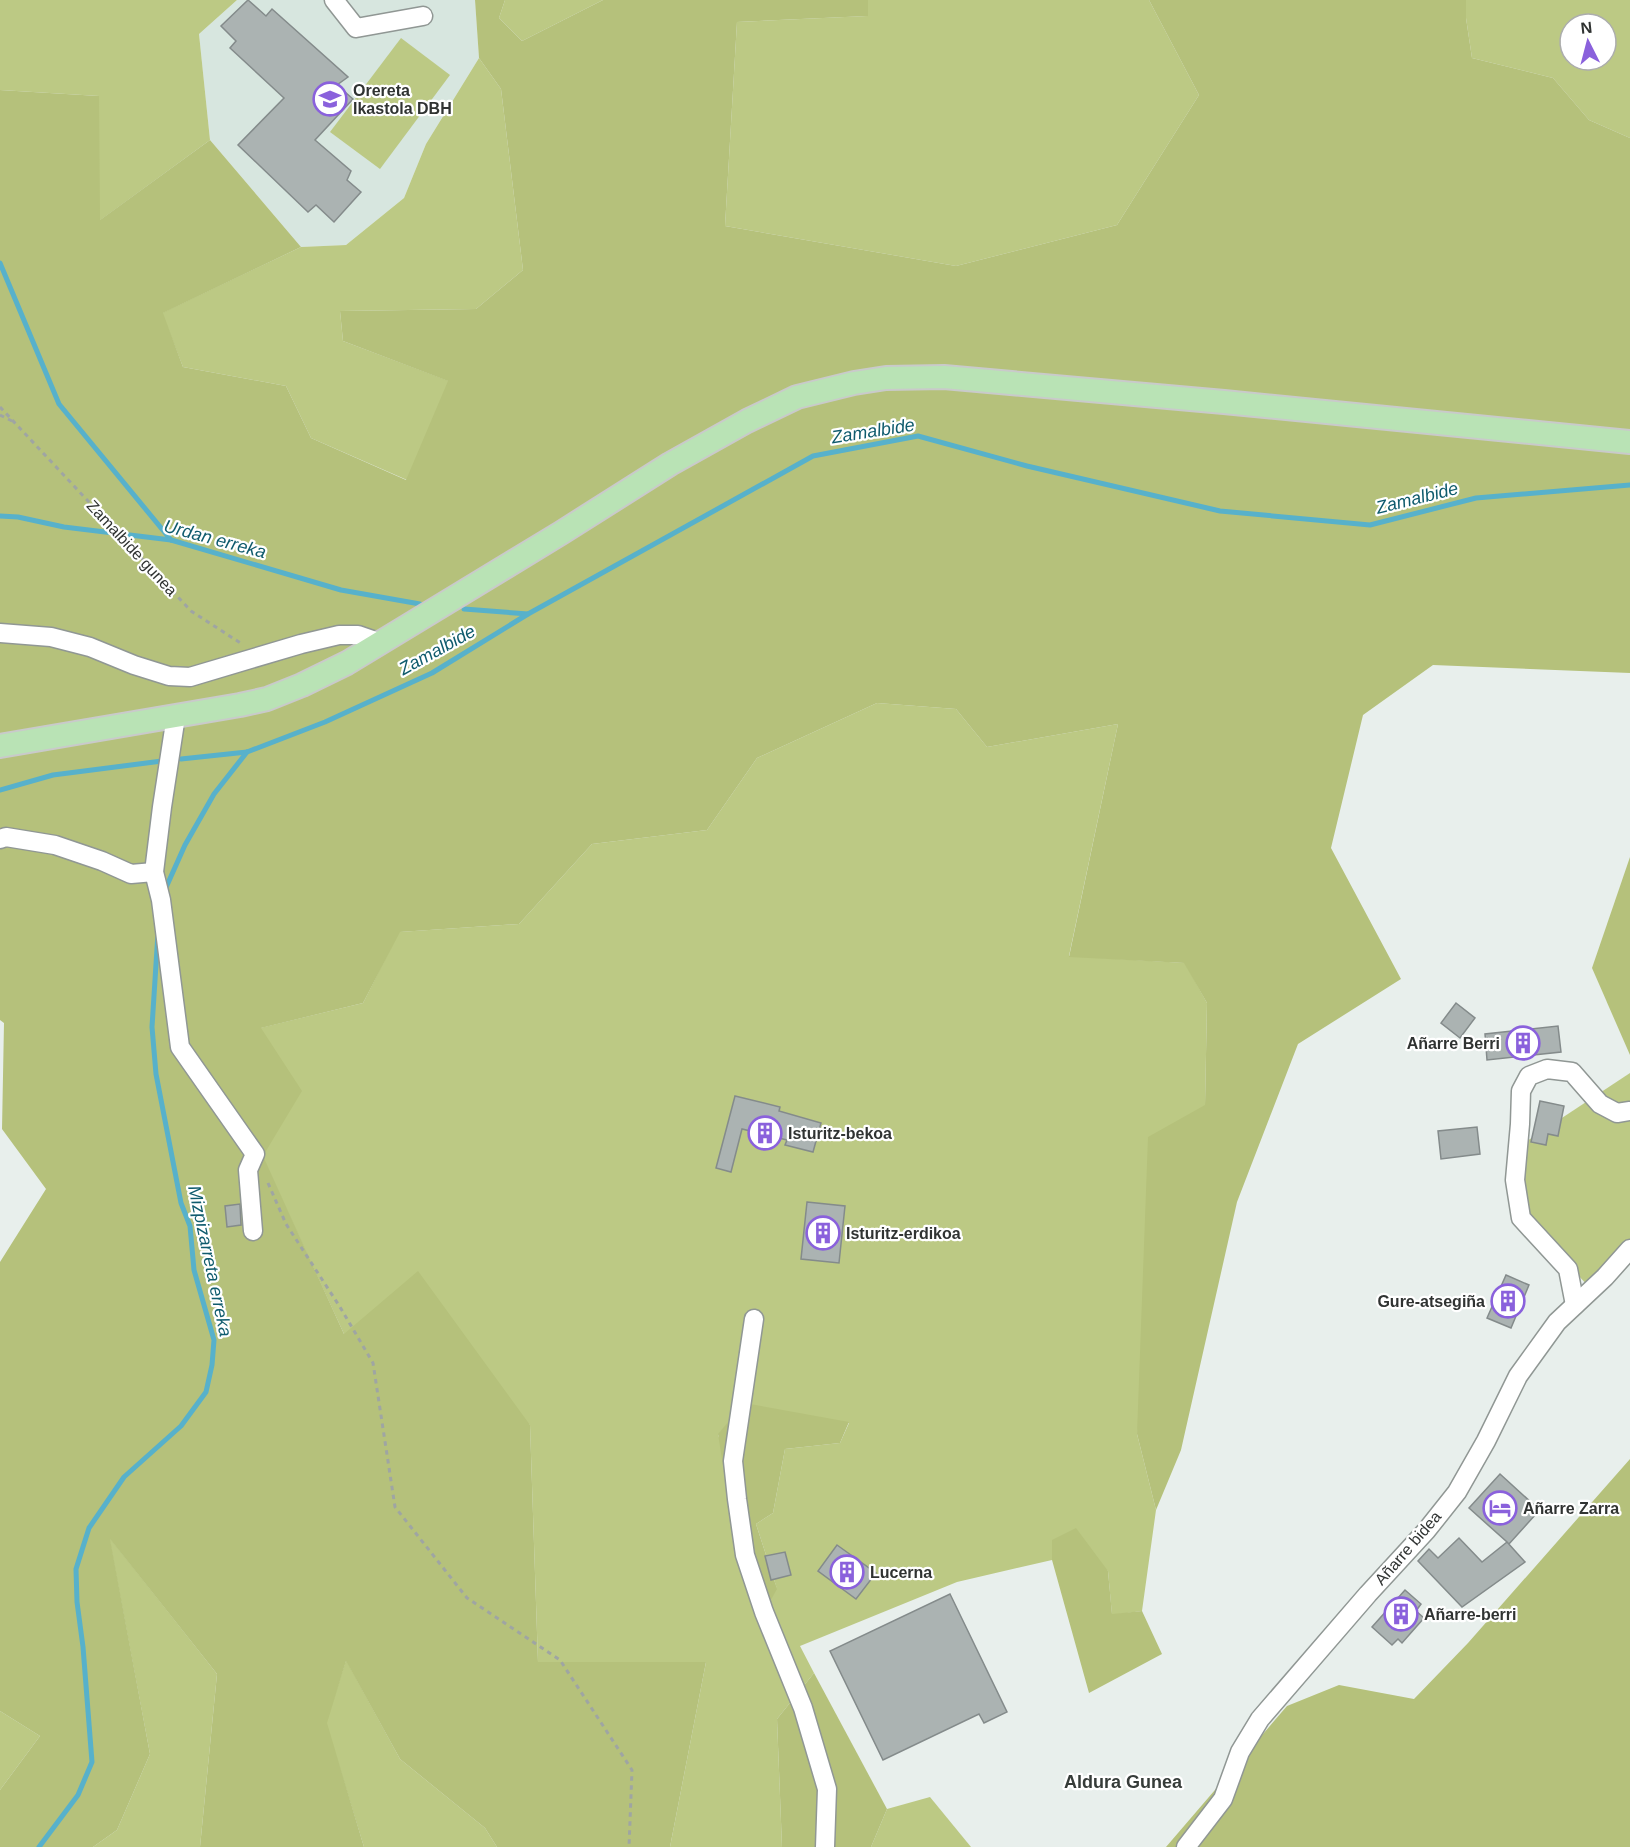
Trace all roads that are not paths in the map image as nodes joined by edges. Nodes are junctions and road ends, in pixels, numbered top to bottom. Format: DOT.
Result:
graph roads {
  1 [pos="334,0"];
  2 [pos="423,16"];
  3 [pos="1630,442"];
  4 [pos="0,633"];
  5 [pos="381,643"];
  6 [pos="176,716"];
  7 [pos="0,746"];
  8 [pos="0,839"];
  9 [pos="154,872"];
  10 [pos="1630,1112"];
  11 [pos="253,1232"];
  12 [pos="1630,1249"];
  13 [pos="1575,1305"];
  14 [pos="754,1318"];
  15 [pos="825,1847"];
  16 [pos="1186,1847"];
  1 -- 2 [label="street"];
  3 -- 5 [label="main road"];
  4 -- 5 [label="street"];
  5 -- 6 [label="main road"];
  6 -- 7 [label="main road"];
  6 -- 9 [label="street"];
  8 -- 9 [label="street"];
  9 -- 11 [label="street"];
  10 -- 13 [label="street"];
  12 -- 13 [label="street, Añarre bidea"];
  13 -- 16 [label="street, Añarre bidea"];
  14 -- 15 [label="street"];
}
